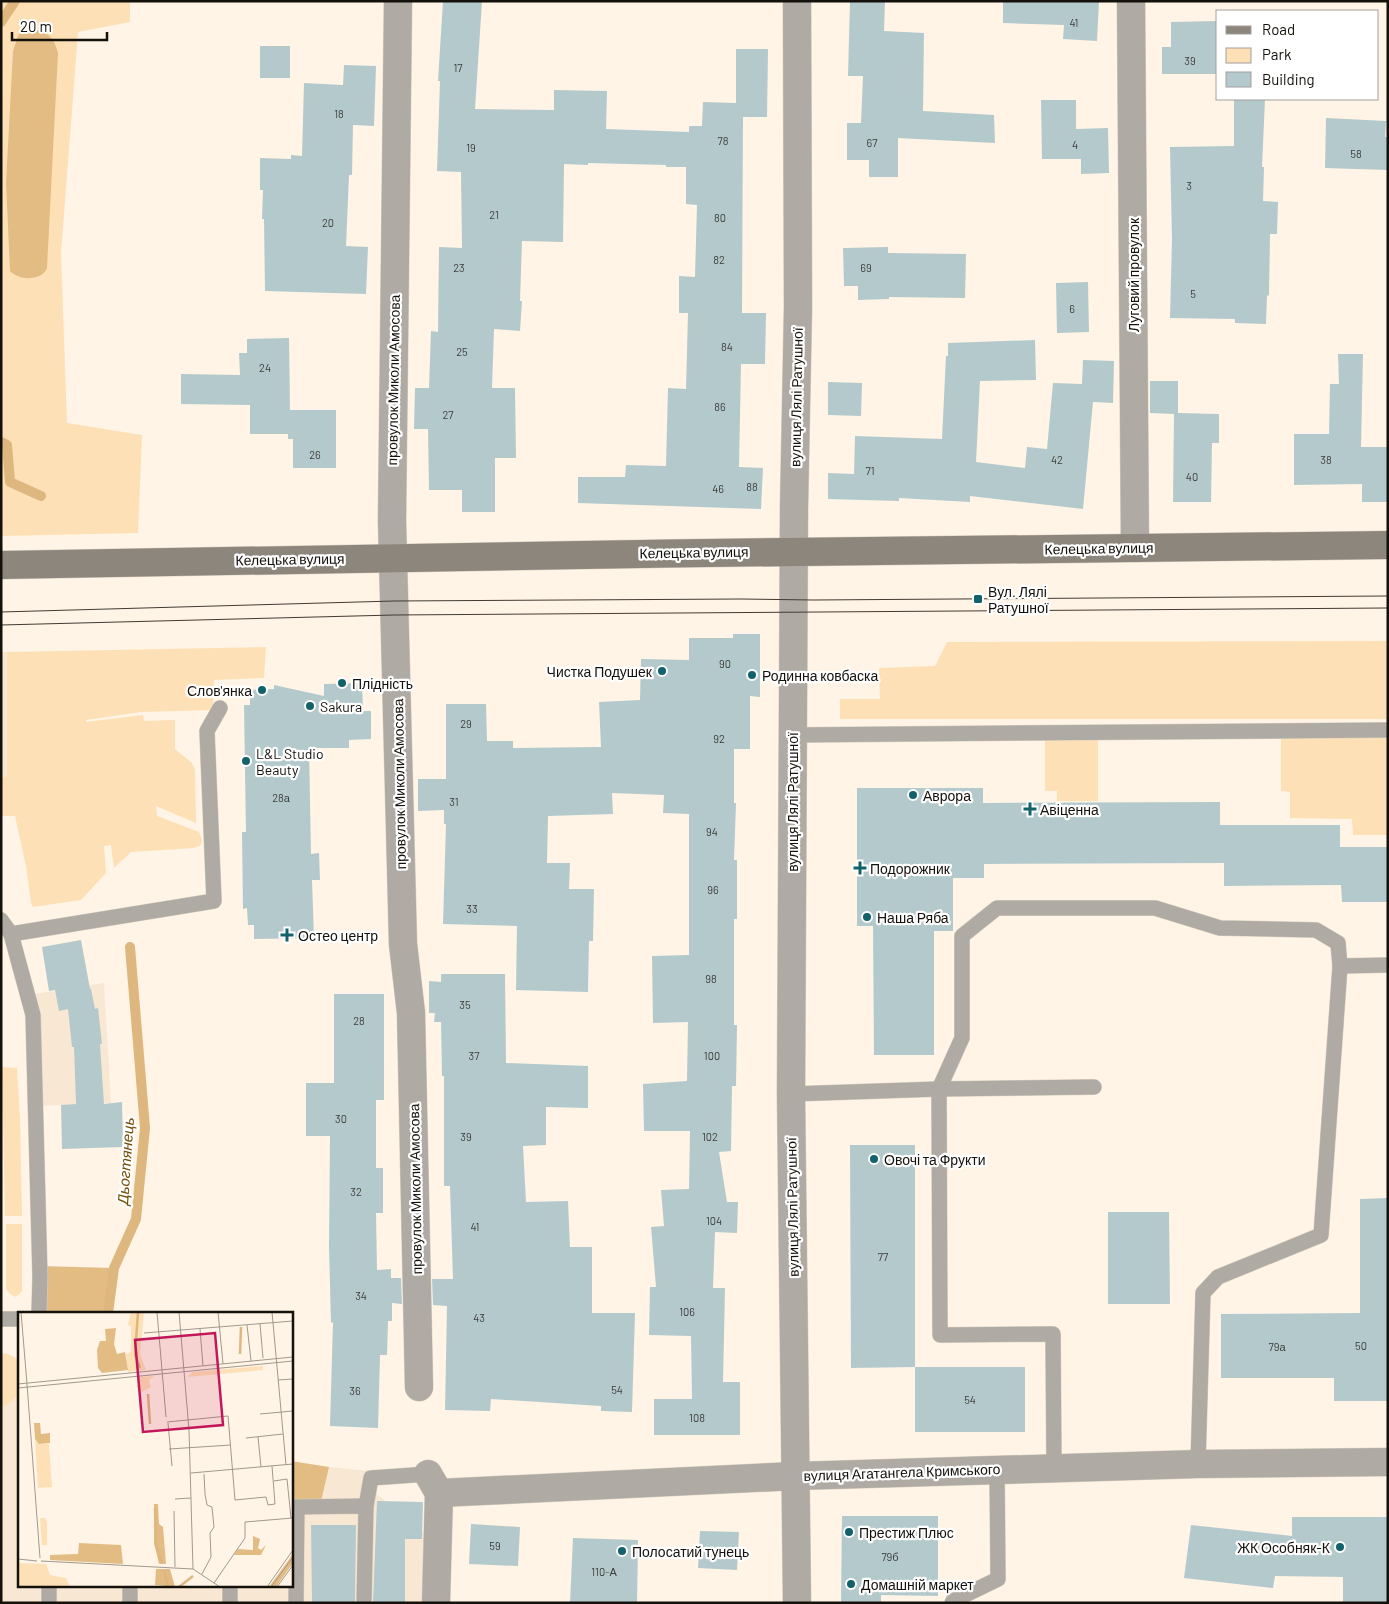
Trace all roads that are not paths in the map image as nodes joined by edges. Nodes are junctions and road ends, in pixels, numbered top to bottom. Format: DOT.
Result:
graph roads {
  1 [pos="398,1"];
  2 [pos="797,1"];
  3 [pos="1131,1"];
  4 [pos="1388,545"];
  5 [pos="1136,548"];
  6 [pos="794,552"];
  7 [pos="393,556"];
  8 [pos="1,565"];
  9 [pos="220,708"];
  10 [pos="1388,730"];
  11 [pos="792,735"];
  12 [pos="1,920"];
  13 [pos="11,934"];
  14 [pos="1388,965"];
  15 [pos="1340,966"];
  16 [pos="1094,1087"];
  17 [pos="939,1089"];
  18 [pos="791,1094"];
  19 [pos="39,1312"];
  20 [pos="1,1319"];
  21 [pos="18,1319"];
  22 [pos="419,1387"];
  23 [pos="1388,1462"];
  24 [pos="1198,1464"];
  25 [pos="1054,1468"];
  26 [pos="997,1469"];
  27 [pos="796,1476"];
  28 [pos="434,1483"];
  29 [pos="366,1506"];
  30 [pos="294,1507"];
  31 [pos="49,1586"];
  32 [pos="130,1586"];
  33 [pos="230,1586"];
  34 [pos="49,1603"];
  35 [pos="130,1603"];
  36 [pos="230,1603"];
  37 [pos="296,1603"];
  38 [pos="364,1603"];
  39 [pos="436,1603"];
  40 [pos="797,1603"];
  41 [pos="952,1603"];
  1 -- 7 [label="street, провулок Миколи Амосова"];
  2 -- 6 [label="street, вулиця Лялі Ратушної"];
  3 -- 5 [label="street, Луговий провулок"];
  4 -- 5 [label="main road, Келецька вулиця"];
  5 -- 6 [label="main road, Келецька вулиця"];
  6 -- 7 [label="main road, Келецька вулиця"];
  6 -- 11 [label="street, вулиця Лялі Ратушної"];
  7 -- 8 [label="main road, Келецька вулиця"];
  7 -- 22 [label="street, провулок Миколи Амосова"];
  9 -- 13 [label="lane"];
  10 -- 11 [label="lane"];
  11 -- 18 [label="street, вулиця Лялі Ратушної"];
  12 -- 13 [label="lane"];
  13 -- 19 [label="lane"];
  14 -- 15 [label="lane"];
  15 -- 17 [label="lane"];
  15 -- 24 [label="lane"];
  16 -- 17 [label="lane"];
  17 -- 18 [label="lane"];
  17 -- 25 [label="lane"];
  18 -- 27 [label="street, вулиця Лялі Ратушної"];
  20 -- 21 [label="lane"];
  23 -- 24 [label="street, вулиця Агатангела Кримського"];
  24 -- 25 [label="street, вулиця Агатангела Кримського"];
  25 -- 26 [label="street, вулиця Агатангела Кримського"];
  26 -- 27 [label="street, вулиця Агатангела Кримського"];
  26 -- 41 [label="lane"];
  27 -- 28 [label="street, вулиця Агатангела Кримського"];
  27 -- 40 [label="street, вулиця Лялі Ратушної"];
  28 -- 29 [label="lane"];
  28 -- 39 [label="street"];
  29 -- 30 [label="lane"];
  29 -- 38 [label="lane"];
  30 -- 37 [label="lane"];
  31 -- 34 [label="lane"];
  32 -- 35 [label="lane"];
  33 -- 36 [label="lane"];
}
